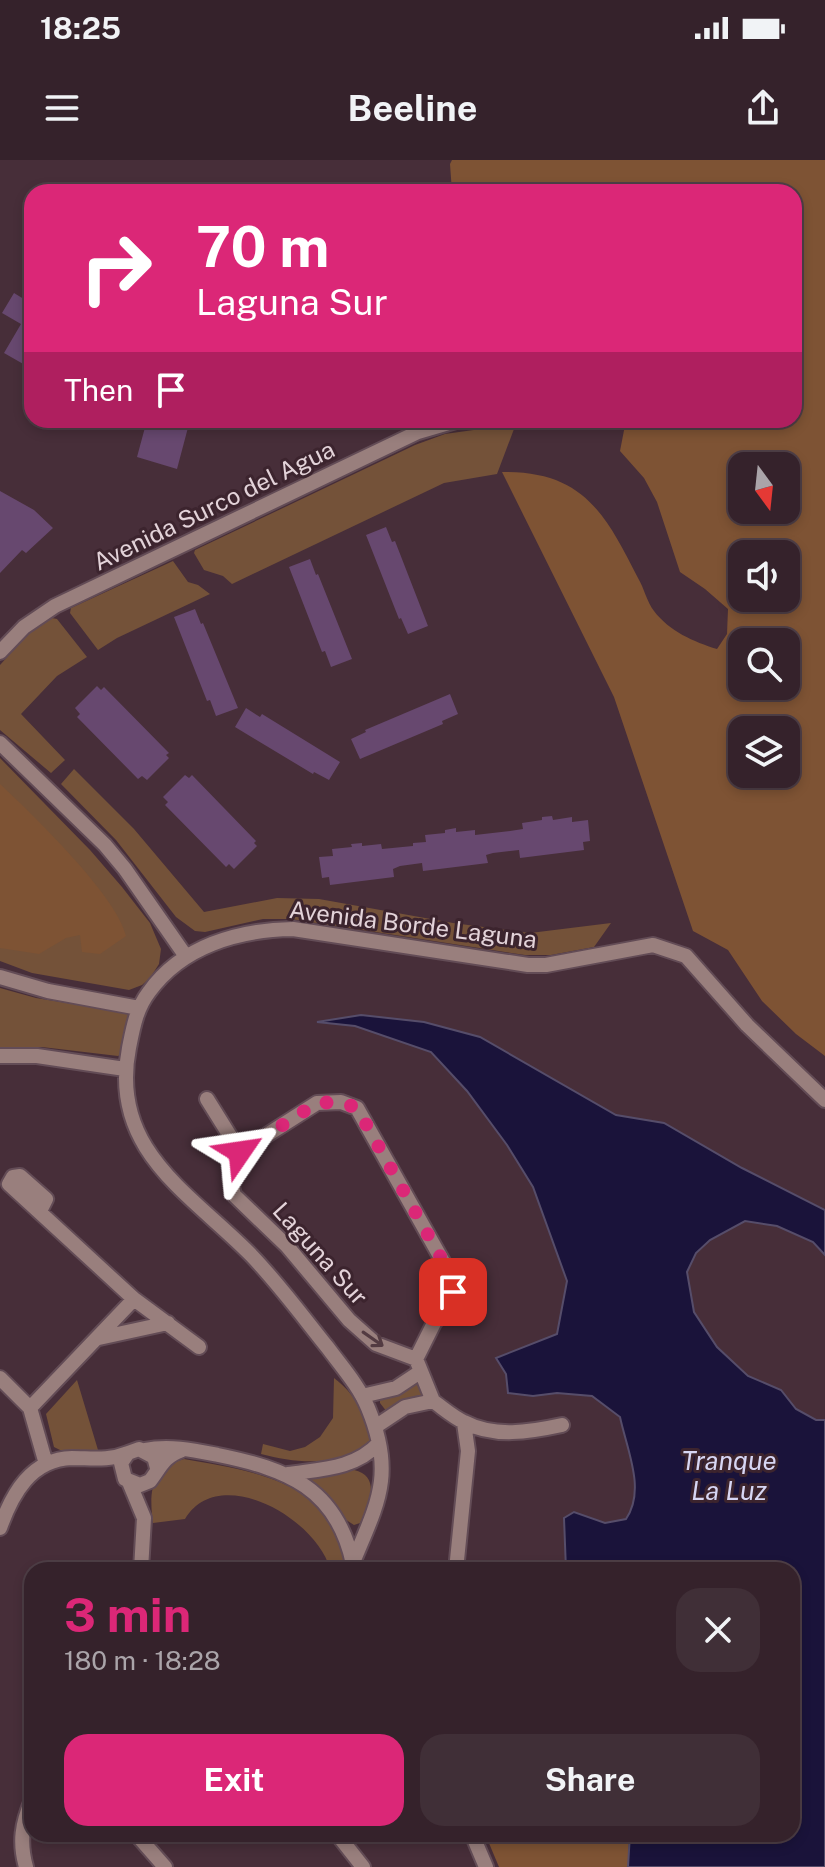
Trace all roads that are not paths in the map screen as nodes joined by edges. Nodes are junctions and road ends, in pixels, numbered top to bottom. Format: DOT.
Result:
graph roads {
  1 [pos="432,428"];
  2 [pos="0,652"];
  3 [pos="0,743"];
  4 [pos="166,927"];
  5 [pos="218,942"];
  6 [pos="185,955"];
  7 [pos="163,976"];
  8 [pos="0,977"];
  9 [pos="139,1008"];
  10 [pos="0,1056"];
  11 [pos="125,1069"];
  12 [pos="207,1099"];
  13 [pos="825,1100"];
  14 [pos="240,1152"];
  15 [pos="40,1211"];
  16 [pos="134,1299"];
  17 [pos="168,1323"];
  18 [pos="99,1338"];
  19 [pos="199,1347"];
  20 [pos="418,1365"];
  21 [pos="0,1378"];
  22 [pos="362,1396"];
  23 [pos="433,1401"];
  24 [pos="30,1408"];
  25 [pos="464,1423"];
  26 [pos="562,1425"];
  27 [pos="375,1427"];
  28 [pos="379,1443"];
  29 [pos="187,1449"];
  30 [pos="144,1450"];
  31 [pos="128,1453"];
  32 [pos="68,1458"];
  33 [pos="356,1462"];
  34 [pos="46,1464"];
  35 [pos="157,1468"];
  36 [pos="288,1474"];
  37 [pos="126,1478"];
  38 [pos="145,1483"];
  39 [pos="382,1484"];
  40 [pos="141,1510"];
  41 [pos="341,1526"];
  42 [pos="0,1528"];
  43 [pos="367,1533"];
  44 [pos="142,1562"];
  45 [pos="350,1562"];
  46 [pos="353,1562"];
  47 [pos="457,1562"];
  48 [pos="24,1819"];
  49 [pos="143,1842"];
  50 [pos="343,1842"];
  51 [pos="475,1842"];
  52 [pos="26,1867"];
  53 [pos="165,1867"];
  54 [pos="363,1867"];
  55 [pos="486,1867"];
  1 -- 2 [label="street, Avenida Surco del Agua"];
  3 -- 4 [label="street"];
  4 -- 5 [label="street"];
  4 -- 6 [label="street"];
  4 -- 7 [label="street"];
  5 -- 6 [label="street, Avenida Borde Laguna"];
  5 -- 13 [label="street, Avenida Borde Laguna"];
  6 -- 7 [label="street, Avenida Borde Laguna"];
  7 -- 9 [label="street, Avenida Borde Laguna"];
  8 -- 9 [label="street"];
  9 -- 11 [label="street, Avenida Borde Laguna"];
  10 -- 11 [label="street"];
  11 -- 22 [label="street, Avenida Borde Laguna"];
  12 -- 14 [label="street"];
  14 -- 20 [label="street, Laguna Sur, one-way"];
  14 -- 20 [label="street"];
  15 -- 16 [label="street"];
  16 -- 17 [label="street"];
  16 -- 18 [label="street"];
  17 -- 18 [label="street"];
  17 -- 19 [label="street"];
  18 -- 24 [label="street"];
  20 -- 22 [label="street"];
  20 -- 23 [label="street"];
  21 -- 24 [label="street"];
  22 -- 27 [label="street, Avenida Borde Laguna"];
  23 -- 25 [label="street"];
  23 -- 27 [label="street"];
  24 -- 34 [label="street"];
  25 -- 26 [label="street"];
  25 -- 47 [label="street"];
  27 -- 28 [label="street, Avenida Borde Laguna"];
  28 -- 33 [label="street"];
  28 -- 39 [label="street, Avenida Borde Laguna"];
  29 -- 30 [label="street"];
  29 -- 35 [label="street"];
  29 -- 36 [label="street"];
  30 -- 31 [label="street"];
  30 -- 35 [label="street"];
  31 -- 32 [label="street"];
  31 -- 37 [label="street"];
  32 -- 34 [label="street"];
  32 -- 37 [label="street"];
  33 -- 36 [label="street"];
  33 -- 39 [label="street"];
  34 -- 42 [label="street"];
  35 -- 38 [label="street"];
  36 -- 41 [label="street"];
  37 -- 38 [label="street"];
  37 -- 40 [label="street"];
  38 -- 40 [label="street"];
  39 -- 43 [label="street, Avenida Borde Laguna"];
  40 -- 44 [label="street"];
  41 -- 43 [label="street"];
  41 -- 45 [label="street"];
  43 -- 46 [label="street, Avenida Borde Laguna"];
  48 -- 52 [label="street"];
  49 -- 53 [label="street"];
  50 -- 54 [label="street"];
  51 -- 55 [label="street"];
}
